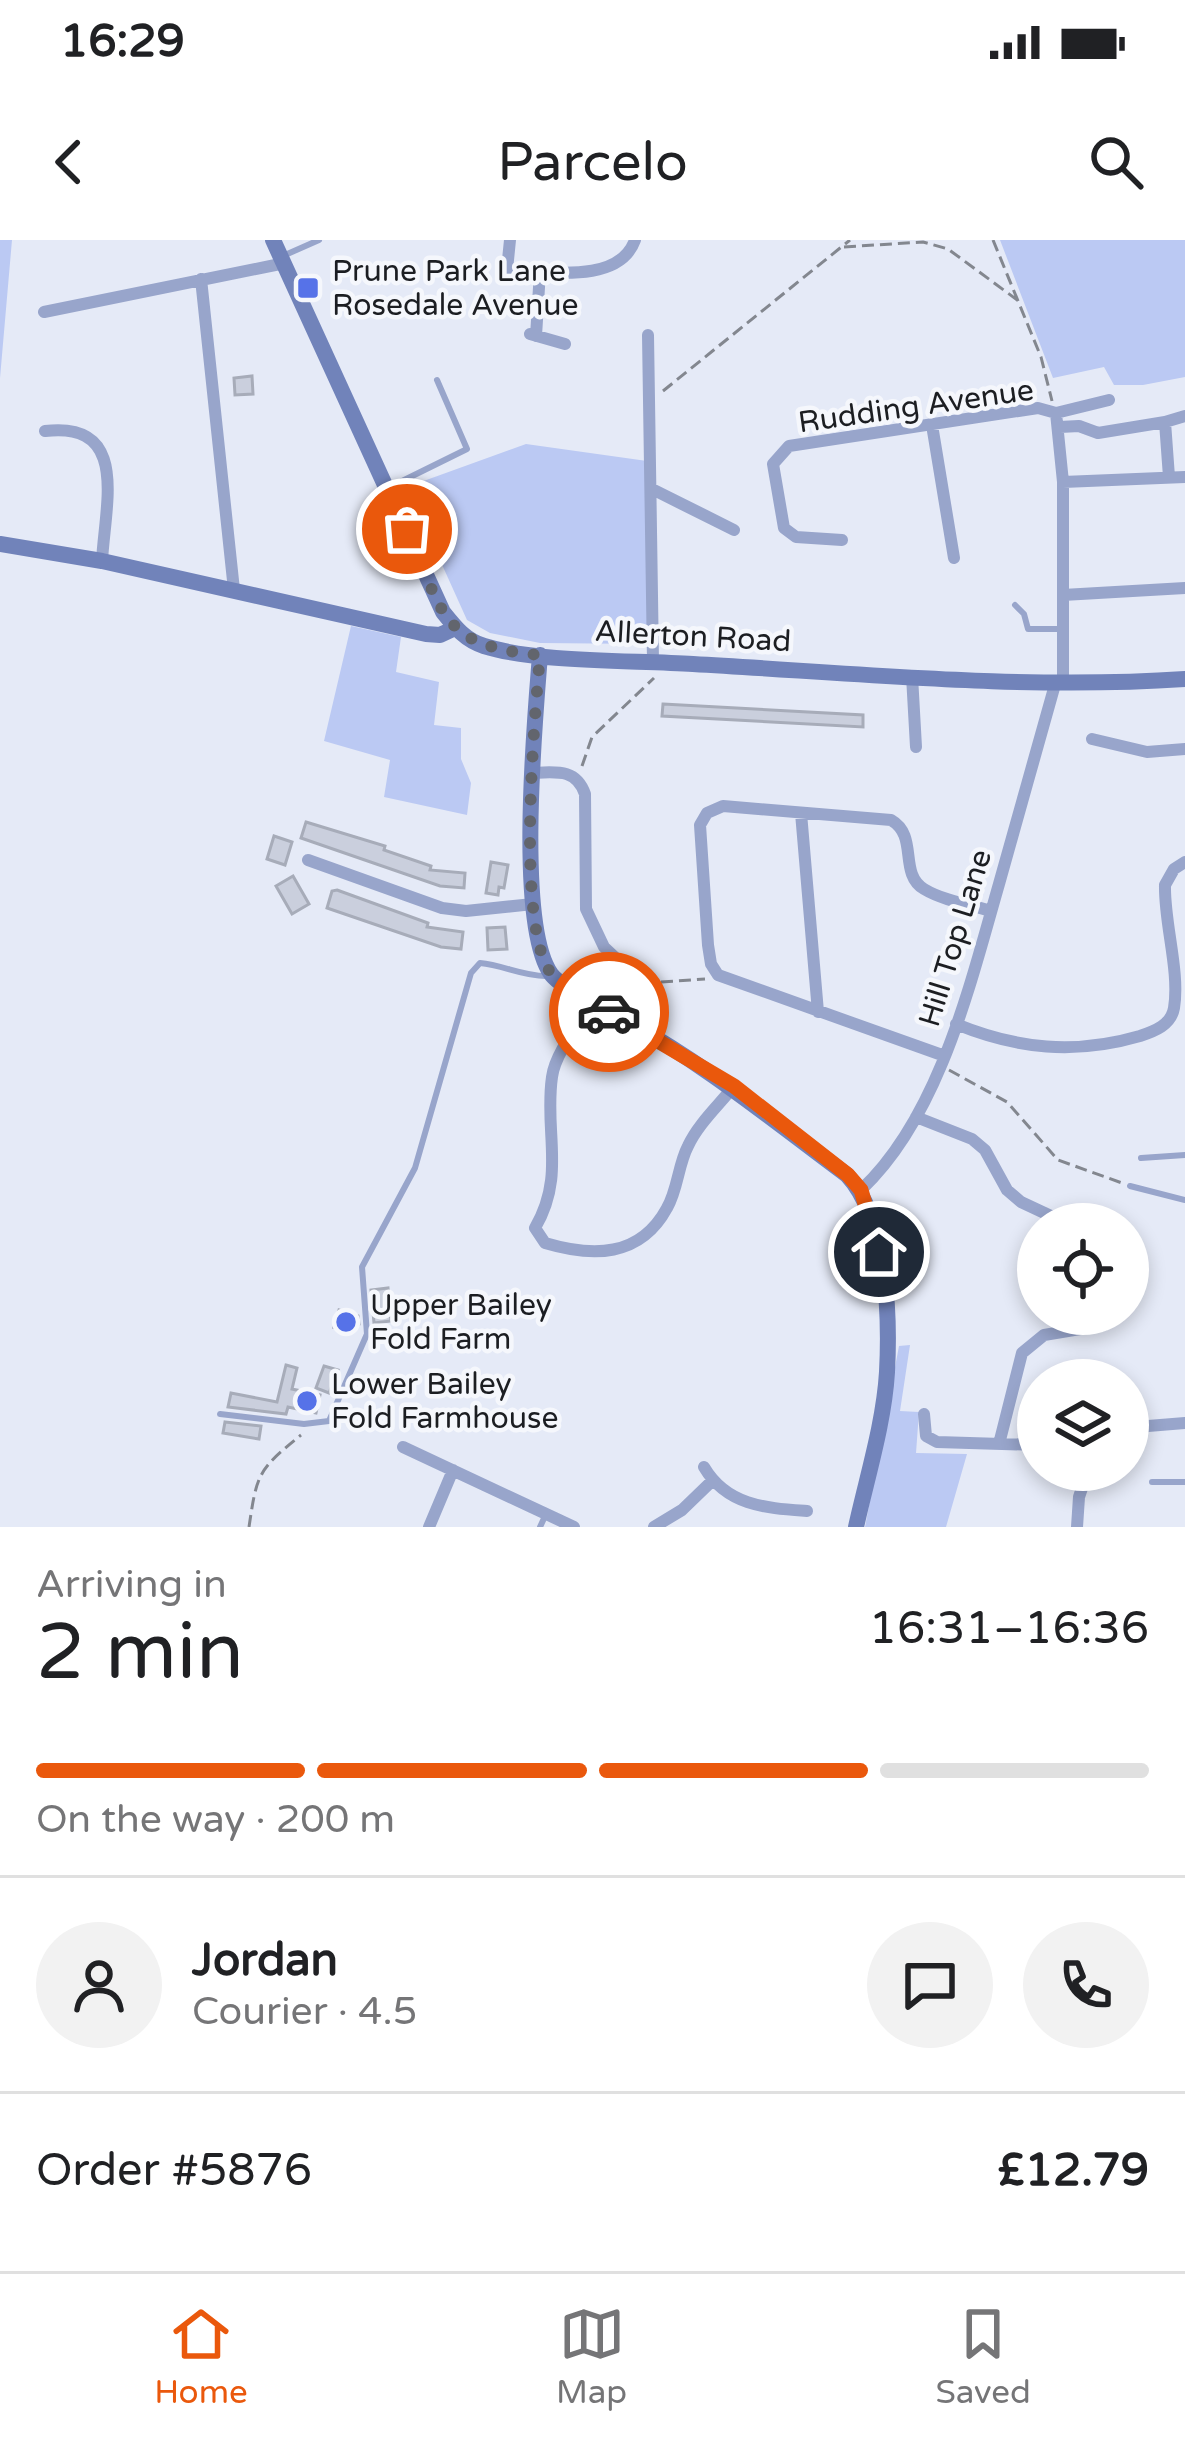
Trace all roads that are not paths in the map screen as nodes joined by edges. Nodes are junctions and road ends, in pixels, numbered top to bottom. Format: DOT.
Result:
graph roads {
  1 [pos="319,240"];
  2 [pos="510,240"];
  3 [pos="635,240"];
  4 [pos="280,253"];
  5 [pos="540,271"];
  6 [pos="201,279"];
  7 [pos="44,312"];
  8 [pos="648,335"];
  9 [pos="565,344"];
  10 [pos="436,380"];
  11 [pos="1109,400"];
  12 [pos="1185,416"];
  13 [pos="1058,420"];
  14 [pos="1165,422"];
  15 [pos="932,425"];
  16 [pos="45,431"];
  17 [pos="1185,476"];
  18 [pos="1169,477"];
  19 [pos="1063,482"];
  20 [pos="388,487"];
  21 [pos="652,489"];
  22 [pos="734,530"];
  23 [pos="842,540"];
  24 [pos="0,544"];
  25 [pos="954,558"];
  26 [pos="102,561"];
  27 [pos="1185,587"];
  28 [pos="234,590"];
  29 [pos="1063,595"];
  30 [pos="1015,605"];
  31 [pos="455,628"];
  32 [pos="1063,629"];
  33 [pos="540,655"];
  34 [pos="662,662"];
  35 [pos="912,676"];
  36 [pos="1185,679"];
  37 [pos="1059,681"];
  38 [pos="1092,739"];
  39 [pos="916,747"];
  40 [pos="1185,749"];
  41 [pos="531,773"];
  42 [pos="801,813"];
  43 [pos="308,860"];
  44 [pos="1185,862"];
  45 [pos="533,904"];
  46 [pos="991,911"];
  47 [pos="1178,964"];
  48 [pos="552,976"];
  49 [pos="593,1001"];
  50 [pos="818,1012"];
  51 [pos="956,1024"];
  52 [pos="646,1032"];
  53 [pos="940,1059"];
  54 [pos="734,1086"];
  55 [pos="916,1117"];
  56 [pos="1185,1155"];
  57 [pos="1141,1158"];
  58 [pos="1130,1186"];
  59 [pos="861,1190"];
  60 [pos="1185,1200"];
  61 [pos="1023,1203"];
  62 [pos="1044,1335"];
  63 [pos="220,1414"];
  64 [pos="924,1414"];
  65 [pos="1185,1423"];
  66 [pos="1149,1426"];
  67 [pos="999,1444"];
  68 [pos="1017,1444"];
  69 [pos="403,1447"];
  70 [pos="704,1467"];
  71 [pos="453,1470"];
  72 [pos="712,1481"];
  73 [pos="1152,1482"];
  74 [pos="1185,1482"];
  75 [pos="1081,1491"];
  76 [pos="807,1511"];
  77 [pos="543,1521"];
  78 [pos="428,1527"];
  79 [pos="574,1527"];
  80 [pos="654,1527"];
  81 [pos="856,1527"];
  82 [pos="1076,1527"];
  1 -- 4 [label="lane"];
  2 -- 5 [label="street"];
  3 -- 5 [label="street"];
  4 -- 6 [label="street"];
  4 -- 20 [label="street"];
  5 -- 9 [label="street"];
  6 -- 7 [label="street"];
  6 -- 28 [label="street"];
  8 -- 21 [label="street"];
  10 -- 20 [label="lane"];
  11 -- 13 [label="street"];
  12 -- 14 [label="street"];
  13 -- 14 [label="street"];
  13 -- 15 [label="street, Rudding Avenue"];
  13 -- 19 [label="street, Hill Top Lane"];
  14 -- 18 [label="street"];
  15 -- 23 [label="street, Rudding Avenue"];
  15 -- 25 [label="street"];
  16 -- 26 [label="street"];
  17 -- 18 [label="street"];
  18 -- 19 [label="street"];
  19 -- 29 [label="street, Hill Top Lane"];
  20 -- 31 [label="street"];
  21 -- 22 [label="street"];
  21 -- 34 [label="street"];
  24 -- 26 [label="street, Allerton Road"];
  26 -- 28 [label="street, Allerton Road"];
  27 -- 29 [label="street"];
  28 -- 31 [label="street, Allerton Road"];
  29 -- 32 [label="street, Hill Top Lane"];
  30 -- 32 [label="lane"];
  31 -- 33 [label="street, Allerton Road"];
  32 -- 37 [label="street, Hill Top Lane"];
  33 -- 34 [label="street, Allerton Road"];
  33 -- 41 [label="street"];
  34 -- 35 [label="street, Allerton Road"];
  35 -- 37 [label="street, Allerton Road"];
  35 -- 39 [label="street"];
  36 -- 37 [label="street, Allerton Road"];
  37 -- 46 [label="street, Hill Top Lane"];
  38 -- 40 [label="street"];
  41 -- 45 [label="street"];
  41 -- 52 [label="street"];
  42 -- 46 [label="street"];
  42 -- 50 [label="street"];
  42 -- 50 [label="street"];
  43 -- 45 [label="street"];
  44 -- 47 [label="street"];
  45 -- 48 [label="street"];
  46 -- 51 [label="street, Hill Top Lane"];
  47 -- 51 [label="street"];
  48 -- 49 [label="street"];
  48 -- 63 [label="lane"];
  49 -- 52 [label="street"];
  49 -- 54 [label="street"];
  50 -- 53 [label="street"];
  51 -- 53 [label="street, Hill Top Lane"];
  52 -- 54 [label="street"];
  53 -- 55 [label="street, Hill Top Lane"];
  54 -- 59 [label="street"];
  55 -- 59 [label="street, Hill Top Lane"];
  55 -- 61 [label="street"];
  56 -- 57 [label="lane"];
  58 -- 60 [label="lane"];
  59 -- 81 [label="street"];
  62 -- 67 [label="street"];
  64 -- 67 [label="street"];
  65 -- 66 [label="street"];
  67 -- 68 [label="street"];
  69 -- 71 [label="street"];
  70 -- 72 [label="street"];
  71 -- 77 [label="street"];
  71 -- 78 [label="street"];
  72 -- 76 [label="street"];
  72 -- 80 [label="street"];
  73 -- 74 [label="lane"];
  75 -- 82 [label="street"];
  77 -- 79 [label="street"];
}
